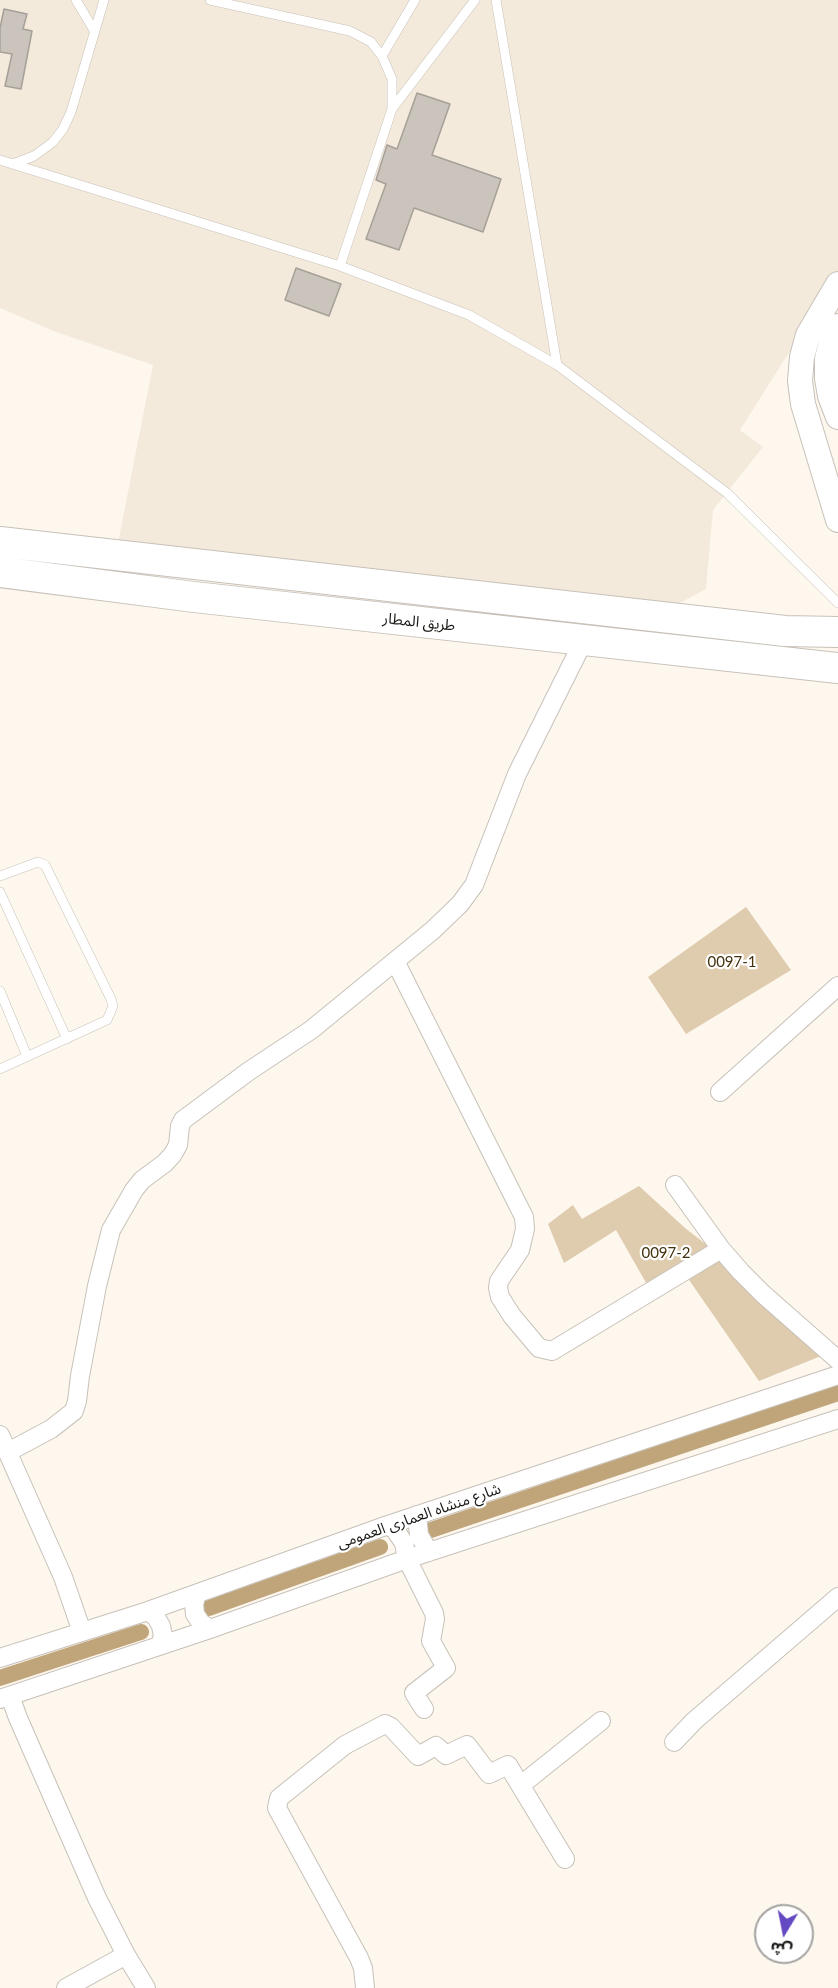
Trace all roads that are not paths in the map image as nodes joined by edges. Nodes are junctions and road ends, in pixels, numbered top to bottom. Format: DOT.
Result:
graph roads {
  1 [pos="76,0"];
  2 [pos="104,0"];
  3 [pos="210,0"];
  4 [pos="415,0"];
  5 [pos="475,0"];
  6 [pos="496,0"];
  7 [pos="95,32"];
  8 [pos="382,56"];
  9 [pos="392,109"];
  10 [pos="0,160"];
  11 [pos="13,164"];
  12 [pos="340,266"];
  13 [pos="838,284"];
  14 [pos="838,326"];
  15 [pos="557,366"];
  16 [pos="838,417"];
  17 [pos="838,428"];
  18 [pos="813,436"];
  19 [pos="838,520"];
  20 [pos="0,542"];
  21 [pos="0,572"];
  22 [pos="838,603"];
  23 [pos="838,632"];
  24 [pos="584,640"];
  25 [pos="838,668"];
  26 [pos="0,876"];
  27 [pos="0,892"];
  28 [pos="395,961"];
  29 [pos="838,986"];
  30 [pos="0,991"];
  31 [pos="67,1038"];
  32 [pos="27,1056"];
  33 [pos="0,1069"];
  34 [pos="720,1092"];
  35 [pos="675,1185"];
  36 [pos="721,1249"];
  37 [pos="838,1360"];
  38 [pos="838,1376"];
  39 [pos="838,1419"];
  40 [pos="0,1435"];
  41 [pos="8,1452"];
  42 [pos="417,1515"];
  43 [pos="388,1525"];
  44 [pos="429,1552"];
  45 [pos="406,1559"];
  46 [pos="197,1594"];
  47 [pos="838,1598"];
  48 [pos="148,1611"];
  49 [pos="210,1629"];
  50 [pos="82,1632"];
  51 [pos="160,1645"];
  52 [pos="0,1658"];
  53 [pos="5,1697"];
  54 [pos="424,1709"];
  55 [pos="601,1721"];
  56 [pos="674,1742"];
  57 [pos="521,1785"];
  58 [pos="565,1859"];
  59 [pos="126,1955"];
  60 [pos="66,1988"];
  61 [pos="146,1988"];
  62 [pos="365,1988"];
  1 -- 7 [label="lane"];
  2 -- 7 [label="lane"];
  3 -- 8 [label="lane"];
  4 -- 8 [label="lane"];
  5 -- 9 [label="lane"];
  6 -- 15 [label="lane"];
  7 -- 11 [label="lane"];
  8 -- 9 [label="lane"];
  9 -- 12 [label="lane"];
  10 -- 11 [label="lane"];
  11 -- 12 [label="lane"];
  12 -- 15 [label="lane"];
  13 -- 18 [label="street"];
  14 -- 16 [label="street"];
  15 -- 22 [label="lane"];
  17 -- 18 [label="street"];
  18 -- 19 [label="street"];
  20 -- 23 [label="main road, طريق المطار"];
  21 -- 24 [label="main road, طريق المطار"];
  24 -- 25 [label="main road, طريق المطار"];
  24 -- 28 [label="street"];
  26 -- 31 [label="lane"];
  27 -- 31 [label="lane"];
  28 -- 36 [label="street"];
  28 -- 41 [label="street"];
  29 -- 34 [label="street"];
  30 -- 32 [label="lane"];
  31 -- 32 [label="lane"];
  32 -- 33 [label="lane"];
  35 -- 36 [label="street"];
  36 -- 37 [label="street"];
  38 -- 42 [label="street, شارع منشاه العمارى العمومى"];
  39 -- 44 [label="street"];
  40 -- 41 [label="street"];
  41 -- 50 [label="street"];
  42 -- 43 [label="street, شارع منشاه العمارى العمومى"];
  42 -- 44 [label="street"];
  43 -- 45 [label="street"];
  43 -- 46 [label="street, شارع منشاه العمارى العمومى"];
  44 -- 45 [label="street"];
  45 -- 49 [label="street"];
  45 -- 54 [label="street"];
  46 -- 48 [label="street, شارع منشاه العمارى العمومى"];
  46 -- 49 [label="street"];
  47 -- 56 [label="street"];
  48 -- 50 [label="street, شارع منشاه العمارى العمومى"];
  48 -- 51 [label="street"];
  49 -- 51 [label="street"];
  50 -- 52 [label="street, شارع منشاه العمارى العمومى"];
  51 -- 53 [label="street"];
  53 -- 59 [label="street"];
  55 -- 57 [label="street"];
  57 -- 58 [label="street"];
  57 -- 62 [label="street"];
  59 -- 60 [label="street"];
  59 -- 61 [label="street"];
}
